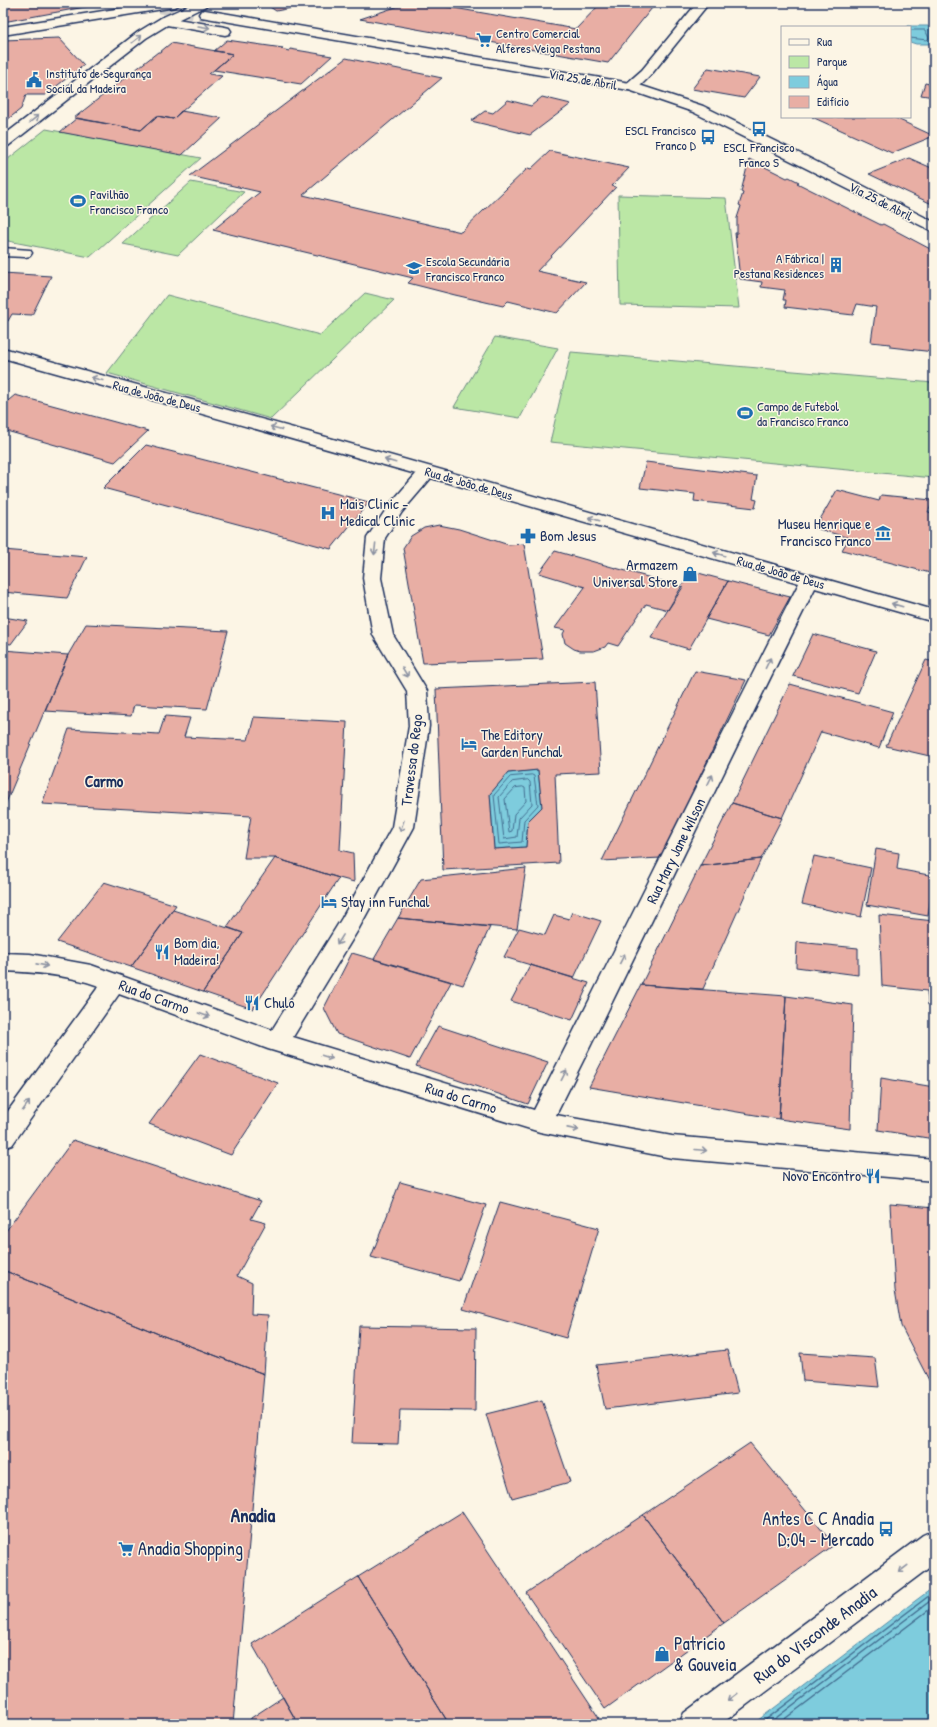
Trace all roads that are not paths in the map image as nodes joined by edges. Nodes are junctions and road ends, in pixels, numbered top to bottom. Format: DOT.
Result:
graph roads {
  1 [pos="175,3"];
  2 [pos="703,3"];
  3 [pos="150,8"];
  4 [pos="205,9"];
  5 [pos="79,18"];
  6 [pos="165,22"];
  7 [pos="3,31"];
  8 [pos="239,33"];
  9 [pos="339,49"];
  10 [pos="545,72"];
  11 [pos="631,87"];
  12 [pos="6,137"];
  13 [pos="934,228"];
  14 [pos="3,252"];
  15 [pos="25,253"];
  16 [pos="3,353"];
  17 [pos="427,472"];
  18 [pos="810,580"];
  19 [pos="934,616"];
  20 [pos="3,962"];
  21 [pos="115,982"];
  22 [pos="277,1042"];
  23 [pos="540,1122"];
  24 [pos="3,1138"];
  25 [pos="934,1170"];
  26 [pos="934,1545"];
  27 [pos="695,1724"];
  1 -- 3 [label="street"];
  2 -- 11 [label="street"];
  3 -- 5 [label="street"];
  3 -- 6 [label="street"];
  4 -- 6 [label="street"];
  4 -- 10 [label="street, Via 25 de Abril"];
  5 -- 6 [label="street"];
  5 -- 7 [label="street"];
  6 -- 8 [label="street, one-way"];
  12 -- 6 [label="street, one-way"];
  9 -- 10 [label="street"];
  10 -- 11 [label="street, Via 25 de Abril"];
  11 -- 13 [label="street, Via 25 de Abril"];
  14 -- 15 [label="street"];
  17 -- 16 [label="street, Rua de João de Deus, one-way"];
  18 -- 17 [label="street, Rua de João de Deus, one-way"];
  17 -- 22 [label="street, Travessa do Rego, one-way"];
  19 -- 18 [label="street, Rua de João de Deus, one-way"];
  23 -- 18 [label="street, Rua Mary Jane Wilson, one-way"];
  20 -- 21 [label="street, Rua do Carmo, one-way"];
  21 -- 22 [label="street, Rua do Carmo, one-way"];
  24 -- 21 [label="street, one-way"];
  22 -- 23 [label="street, Rua do Carmo, one-way"];
  23 -- 25 [label="street, Rua do Carmo, one-way"];
  26 -- 27 [label="street, Rua do Visconde Anadia, one-way"];
}
